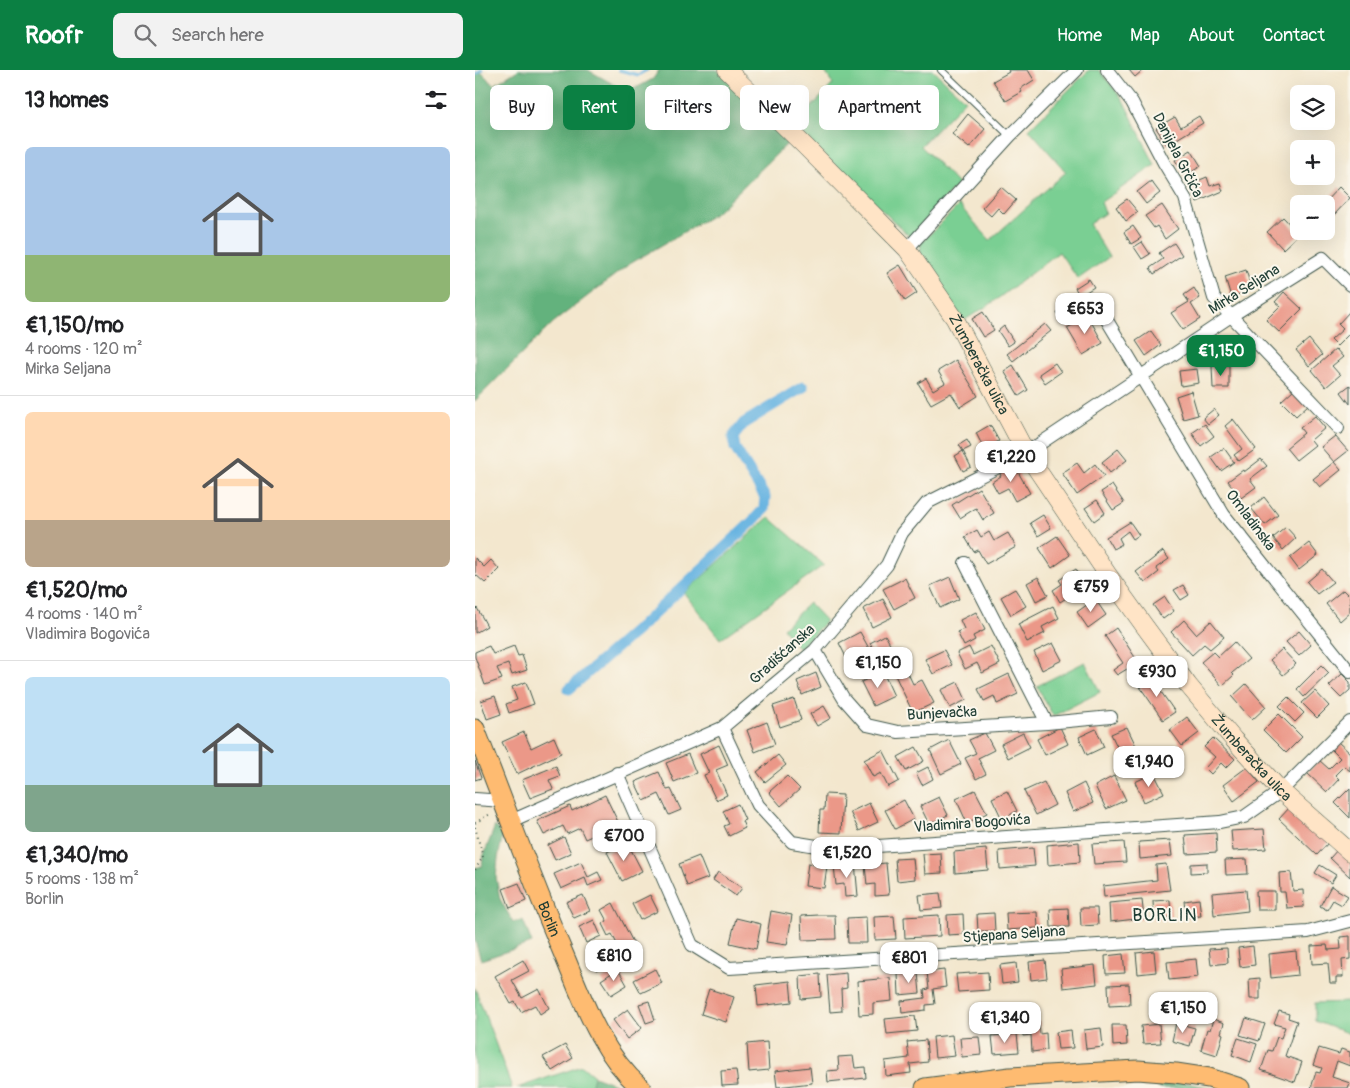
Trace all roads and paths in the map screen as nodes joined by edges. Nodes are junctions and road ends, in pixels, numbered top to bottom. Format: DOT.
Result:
graph roads {
  1 [pos="727,70"];
  2 [pos="941,70"];
  3 [pos="1077,70"];
  4 [pos="1107,70"];
  5 [pos="1010,136"];
  6 [pos="907,249"];
  7 [pos="1350,285"];
  8 [pos="1099,307"];
  9 [pos="1231,316"];
  10 [pos="1140,376"];
  11 [pos="1338,428"];
  12 [pos="1026,453"];
  13 [pos="965,563"];
  14 [pos="815,650"];
  15 [pos="1350,672"];
  16 [pos="1111,717"];
  17 [pos="1350,722"];
  18 [pos="1047,723"];
  19 [pos="722,728"];
  20 [pos="475,730"];
  21 [pos="617,773"];
  22 [pos="1281,791"];
  23 [pos="475,799"];
  24 [pos="506,809"];
  25 [pos="475,823"];
  26 [pos="475,827"];
  27 [pos="1350,852"];
  28 [pos="475,870"];
  29 [pos="1350,921"];
  30 [pos="1011,1082"];
  31 [pos="641,1088"];
  32 [pos="925,1088"];
  33 [pos="1239,1088"];
  1 -- 6 [label="main road, Žumberačka ulica"];
  2 -- 5 [label="lane"];
  3 -- 5 [label="street"];
  4 -- 9 [label="street, Danijela Grčića"];
  5 -- 6 [label="street"];
  6 -- 12 [label="main road, Žumberačka ulica"];
  7 -- 9 [label="street, Mirka Seljana"];
  8 -- 10 [label="street, Omladinska"];
  9 -- 10 [label="street, Mirka Seljana"];
  9 -- 11 [label="street, Danijela Grčića"];
  10 -- 12 [label="street, Mirka Seljana"];
  10 -- 15 [label="street, Omladinska"];
  12 -- 14 [label="street, Gradišćanska"];
  12 -- 22 [label="main road, Žumberačka ulica"];
  13 -- 18 [label="street"];
  14 -- 18 [label="street, Bunjevačka"];
  14 -- 19 [label="street, Gradišćanska"];
  16 -- 18 [label="street, Bunjevačka"];
  17 -- 22 [label="street, Vladimira Bogovića"];
  19 -- 21 [label="street, Gradišćanska"];
  19 -- 22 [label="street, Vladimira Bogovića"];
  20 -- 24 [label="main road, Borlin"];
  21 -- 24 [label="street, Gradišćanska"];
  21 -- 29 [label="street, Stjepana Seljana"];
  22 -- 27 [label="main road, Žumberačka ulica"];
  23 -- 24 [label="street"];
  24 -- 25 [label="path"];
  24 -- 31 [label="main road, Borlin"];
  26 -- 28 [label="path"];
  30 -- 32 [label="main road"];
  30 -- 33 [label="main road"];
}
